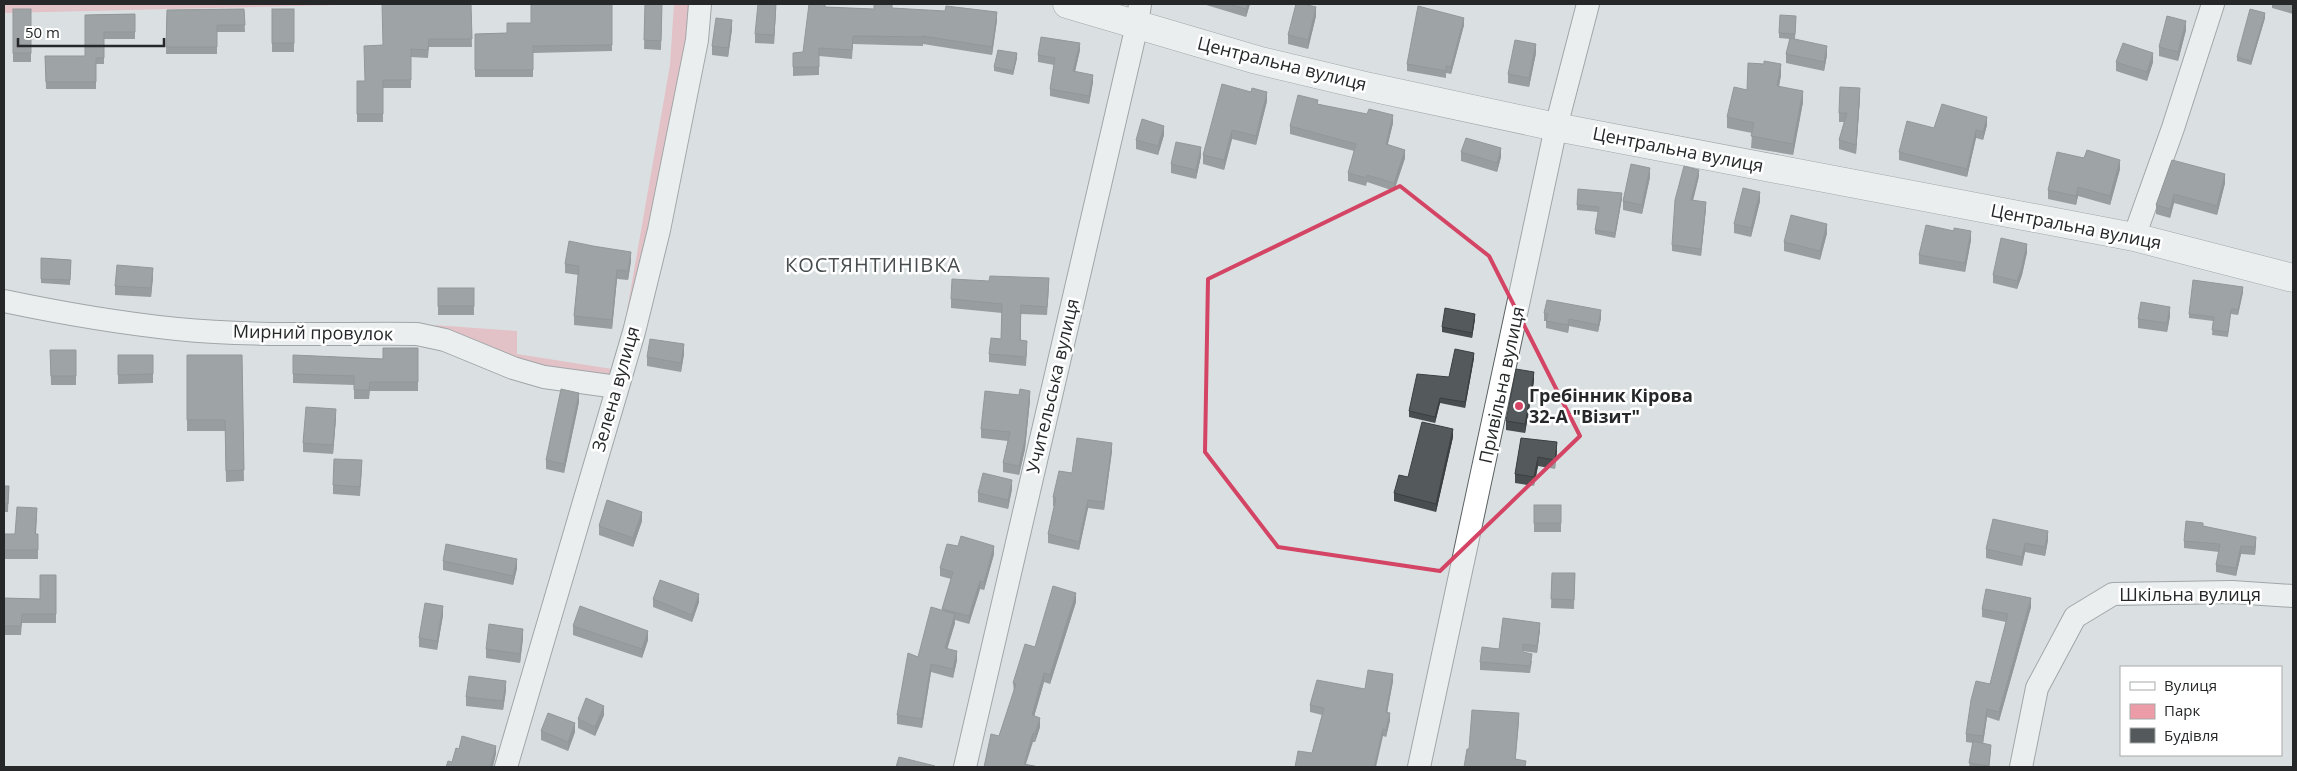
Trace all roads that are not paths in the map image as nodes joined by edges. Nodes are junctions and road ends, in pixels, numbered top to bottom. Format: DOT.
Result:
graph roads {
  1 [pos="700,4"];
  2 [pos="1067,4"];
  3 [pos="1588,4"];
  4 [pos="2213,4"];
  5 [pos="1138,14"];
  6 [pos="1556,127"];
  7 [pos="2134,237"];
  8 [pos="2293,278"];
  9 [pos="4,301"];
  10 [pos="617,387"];
  11 [pos="2293,596"];
  12 [pos="506,767"];
  13 [pos="965,767"];
  14 [pos="1419,767"];
  15 [pos="2021,767"];
  1 -- 10 [label="street, Зелена вулиця"];
  2 -- 5 [label="street, Центральна вулиця"];
  3 -- 6 [label="street, Привільна вулиця"];
  4 -- 7 [label="street"];
  5 -- 6 [label="street, Центральна вулиця"];
  5 -- 13 [label="street, Учительська вулиця"];
  6 -- 7 [label="street, Центральна вулиця"];
  6 -- 14 [label="street, Привільна вулиця"];
  7 -- 8 [label="street, Центральна вулиця"];
  9 -- 10 [label="street, Мирний провулок"];
  10 -- 12 [label="street, Зелена вулиця"];
  11 -- 15 [label="street, Шкільна вулиця"];
}
